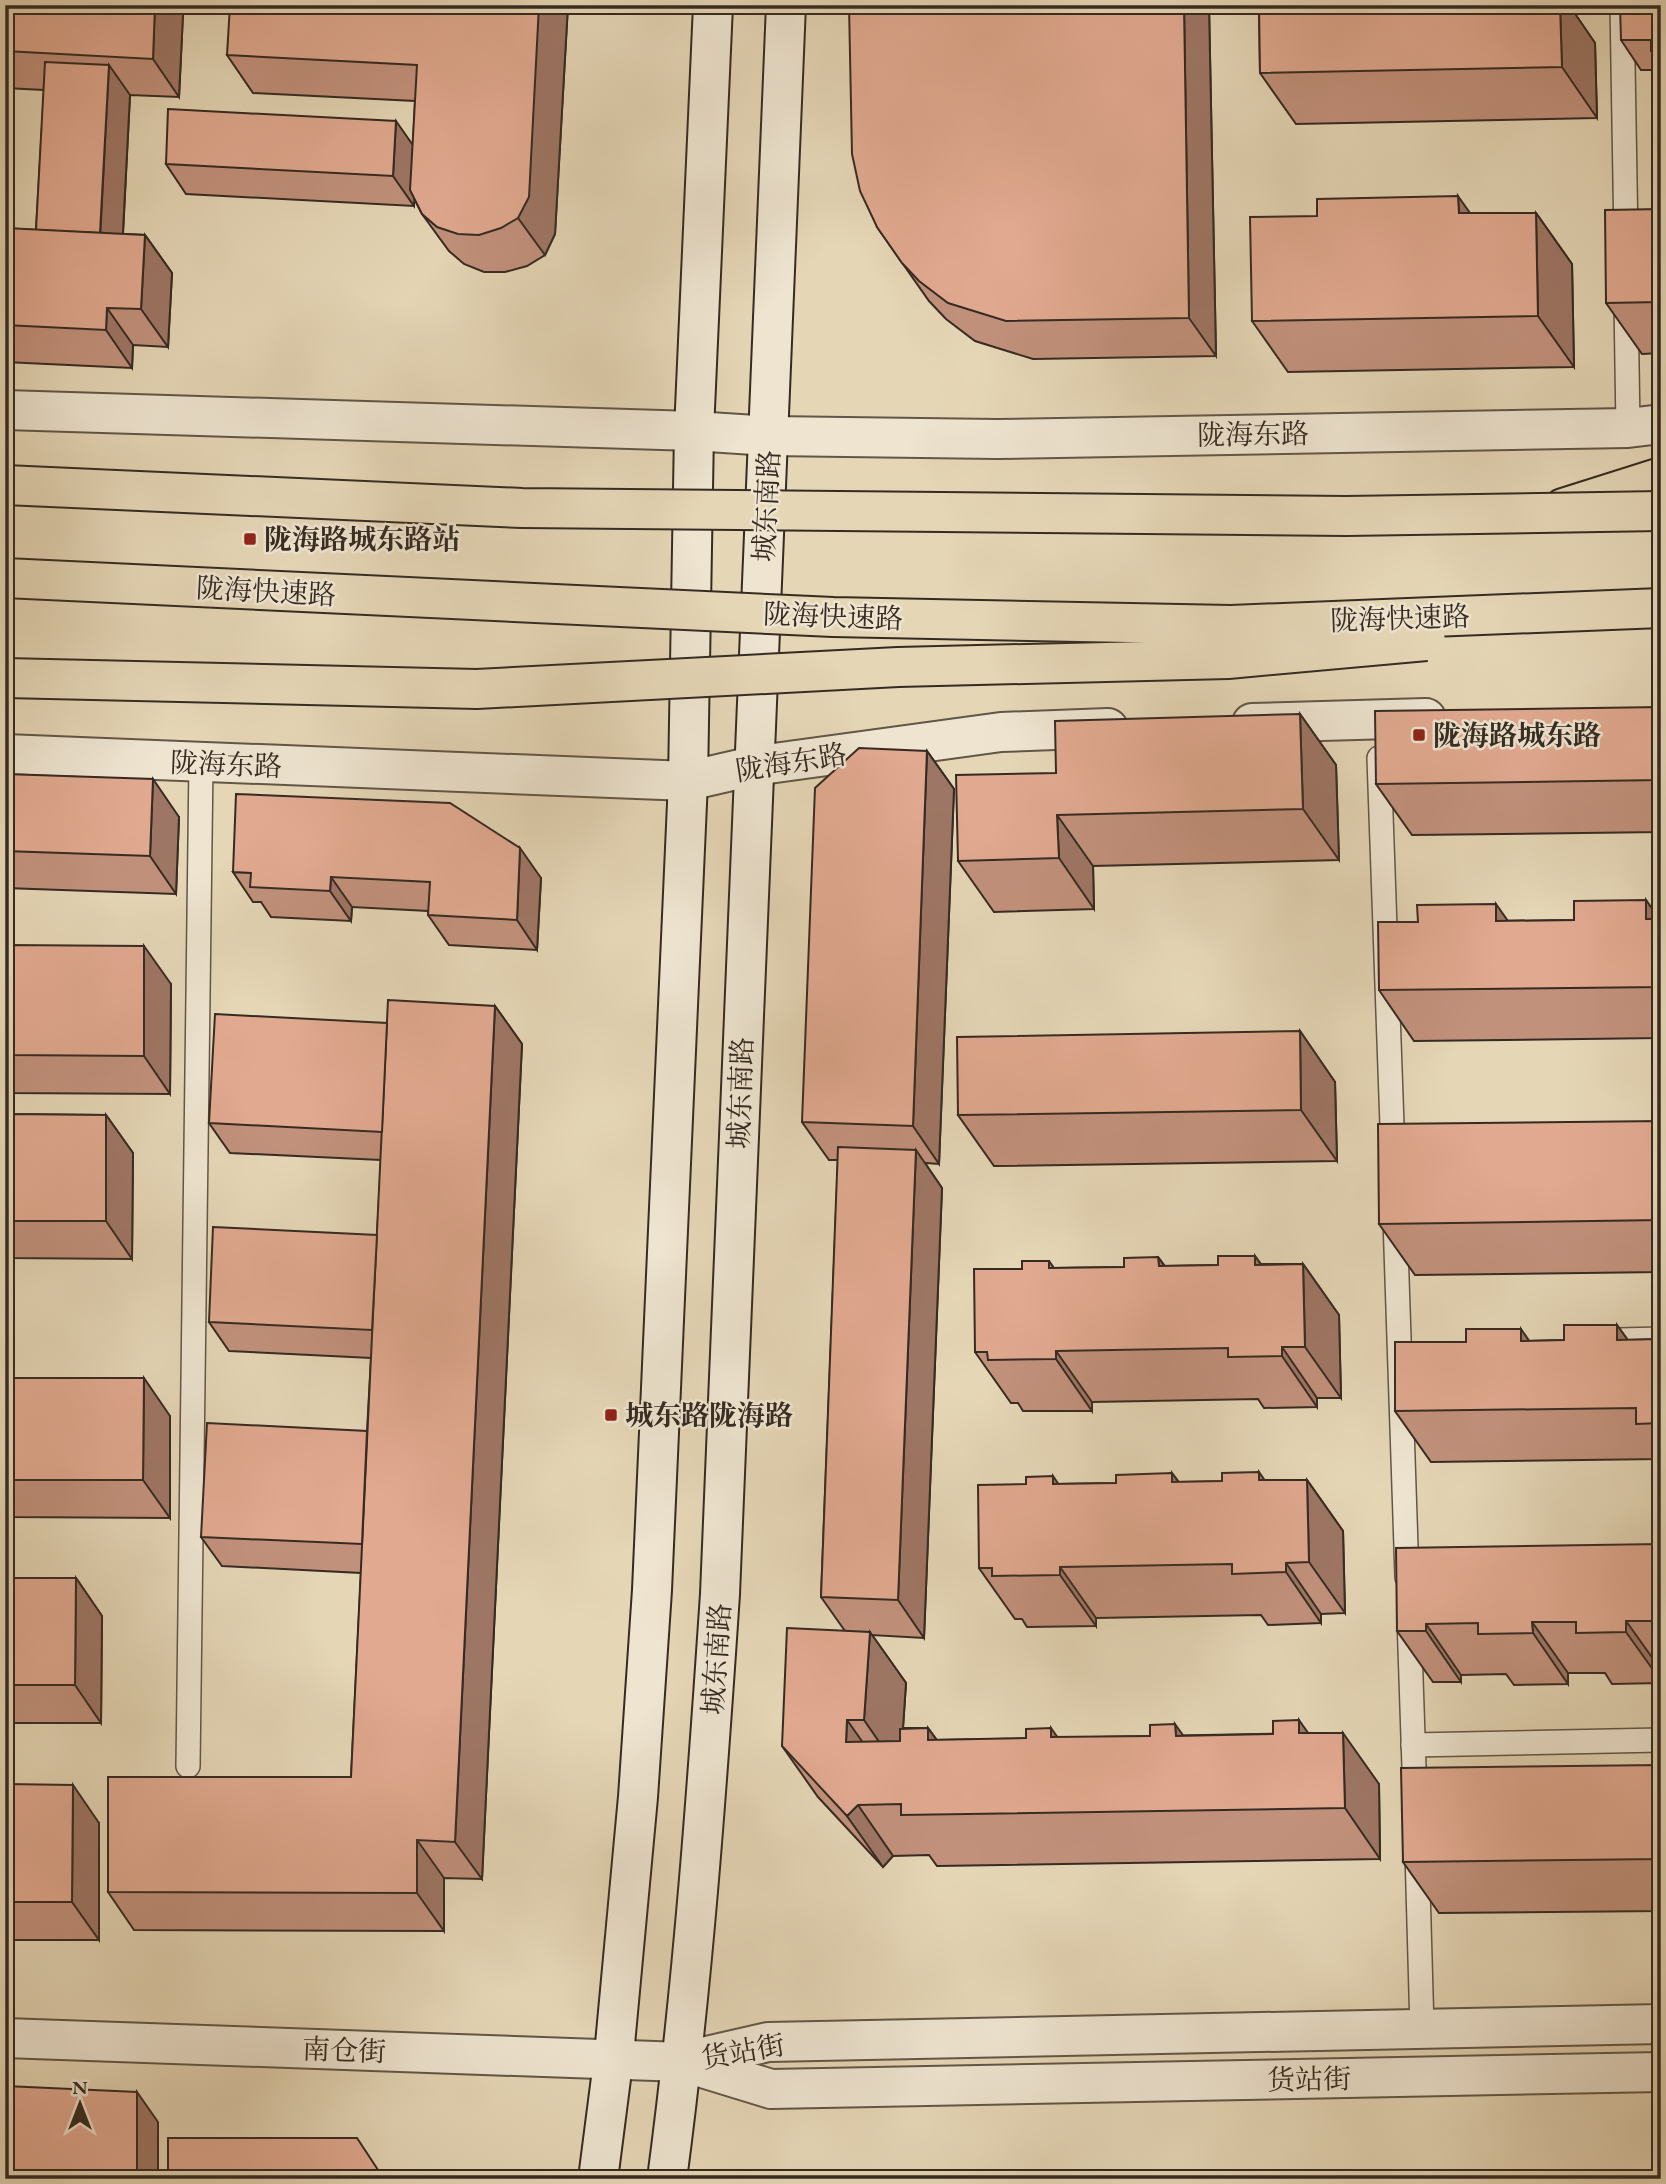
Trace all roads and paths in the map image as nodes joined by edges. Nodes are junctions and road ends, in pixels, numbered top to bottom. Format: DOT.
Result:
graph roads {
  1 [pos="713,5"];
  2 [pos="786,5"];
  3 [pos="1622,5"];
  4 [pos="5,410"];
  5 [pos="1644,426"];
  6 [pos="694,431"];
  7 [pos="770,436"];
  8 [pos="1661,477"];
  9 [pos="5,485"];
  10 [pos="1661,511"];
  11 [pos="1547,513"];
  12 [pos="5,578"];
  13 [pos="1661,608"];
  14 [pos="1616,609"];
  15 [pos="5,678"];
  16 [pos="1458,718"];
  17 [pos="1378,719"];
  18 [pos="1224,724"];
  19 [pos="1140,727"];
  20 [pos="5,754"];
  21 [pos="201,763"];
  22 [pos="753,766"];
  23 [pos="688,781"];
  24 [pos="1392,1136"];
  25 [pos="1419,1136"];
  26 [pos="1661,1339"];
  27 [pos="1592,1341"];
  28 [pos="1427,1345"];
  29 [pos="1399,1346"];
  30 [pos="1433,1551"];
  31 [pos="1406,1552"];
  32 [pos="1661,1740"];
  33 [pos="1413,1745"];
  34 [pos="188,1766"];
  35 [pos="1661,2024"];
  36 [pos="1422,2029"];
  37 [pos="5,2038"];
  38 [pos="614,2059"];
  39 [pos="682,2062"];
  40 [pos="1661,2072"];
  41 [pos="598,2179"];
  42 [pos="667,2179"];
  1 -- 6 [label="street"];
  2 -- 7 [label="street, 城东南路"];
  3 -- 5 [label="lane"];
  4 -- 6 [label="street, 陇海东路"];
  5 -- 7 [label="street, 陇海东路"];
  6 -- 7 [label="street, 陇海东路"];
  6 -- 23 [label="street"];
  7 -- 22 [label="street, 城东南路"];
  8 -- 11 [label="highway, bridge"];
  9 -- 11 [label="highway, bridge"];
  10 -- 11 [label="highway, bridge"];
  12 -- 14 [label="highway, 陇海快速路, bridge"];
  13 -- 14 [label="highway, 陇海快速路, bridge"];
  14 -- 15 [label="highway, bridge"];
  16 -- 17 [label="street"];
  17 -- 18 [label="street"];
  17 -- 24 [label="lane"];
  19 -- 22 [label="street, 陇海东路"];
  20 -- 21 [label="street, 陇海东路"];
  21 -- 23 [label="street, 陇海东路"];
  21 -- 34 [label="lane"];
  22 -- 23 [label="street, 陇海东路"];
  22 -- 39 [label="street, 城东南路"];
  23 -- 38 [label="street"];
  24 -- 25 [label="lane"];
  24 -- 29 [label="lane"];
  26 -- 27 [label="lane"];
  28 -- 29 [label="lane"];
  29 -- 31 [label="lane"];
  30 -- 31 [label="lane"];
  31 -- 33 [label="lane"];
  32 -- 33 [label="lane"];
  33 -- 36 [label="lane"];
  35 -- 36 [label="street, 货站街"];
  36 -- 39 [label="street, 货站街"];
  37 -- 38 [label="street, 南仓街"];
  38 -- 39 [label="street, 南仓街"];
  38 -- 41 [label="street"];
  39 -- 40 [label="street, 货站街"];
  39 -- 42 [label="street, 城东南路"];
}
